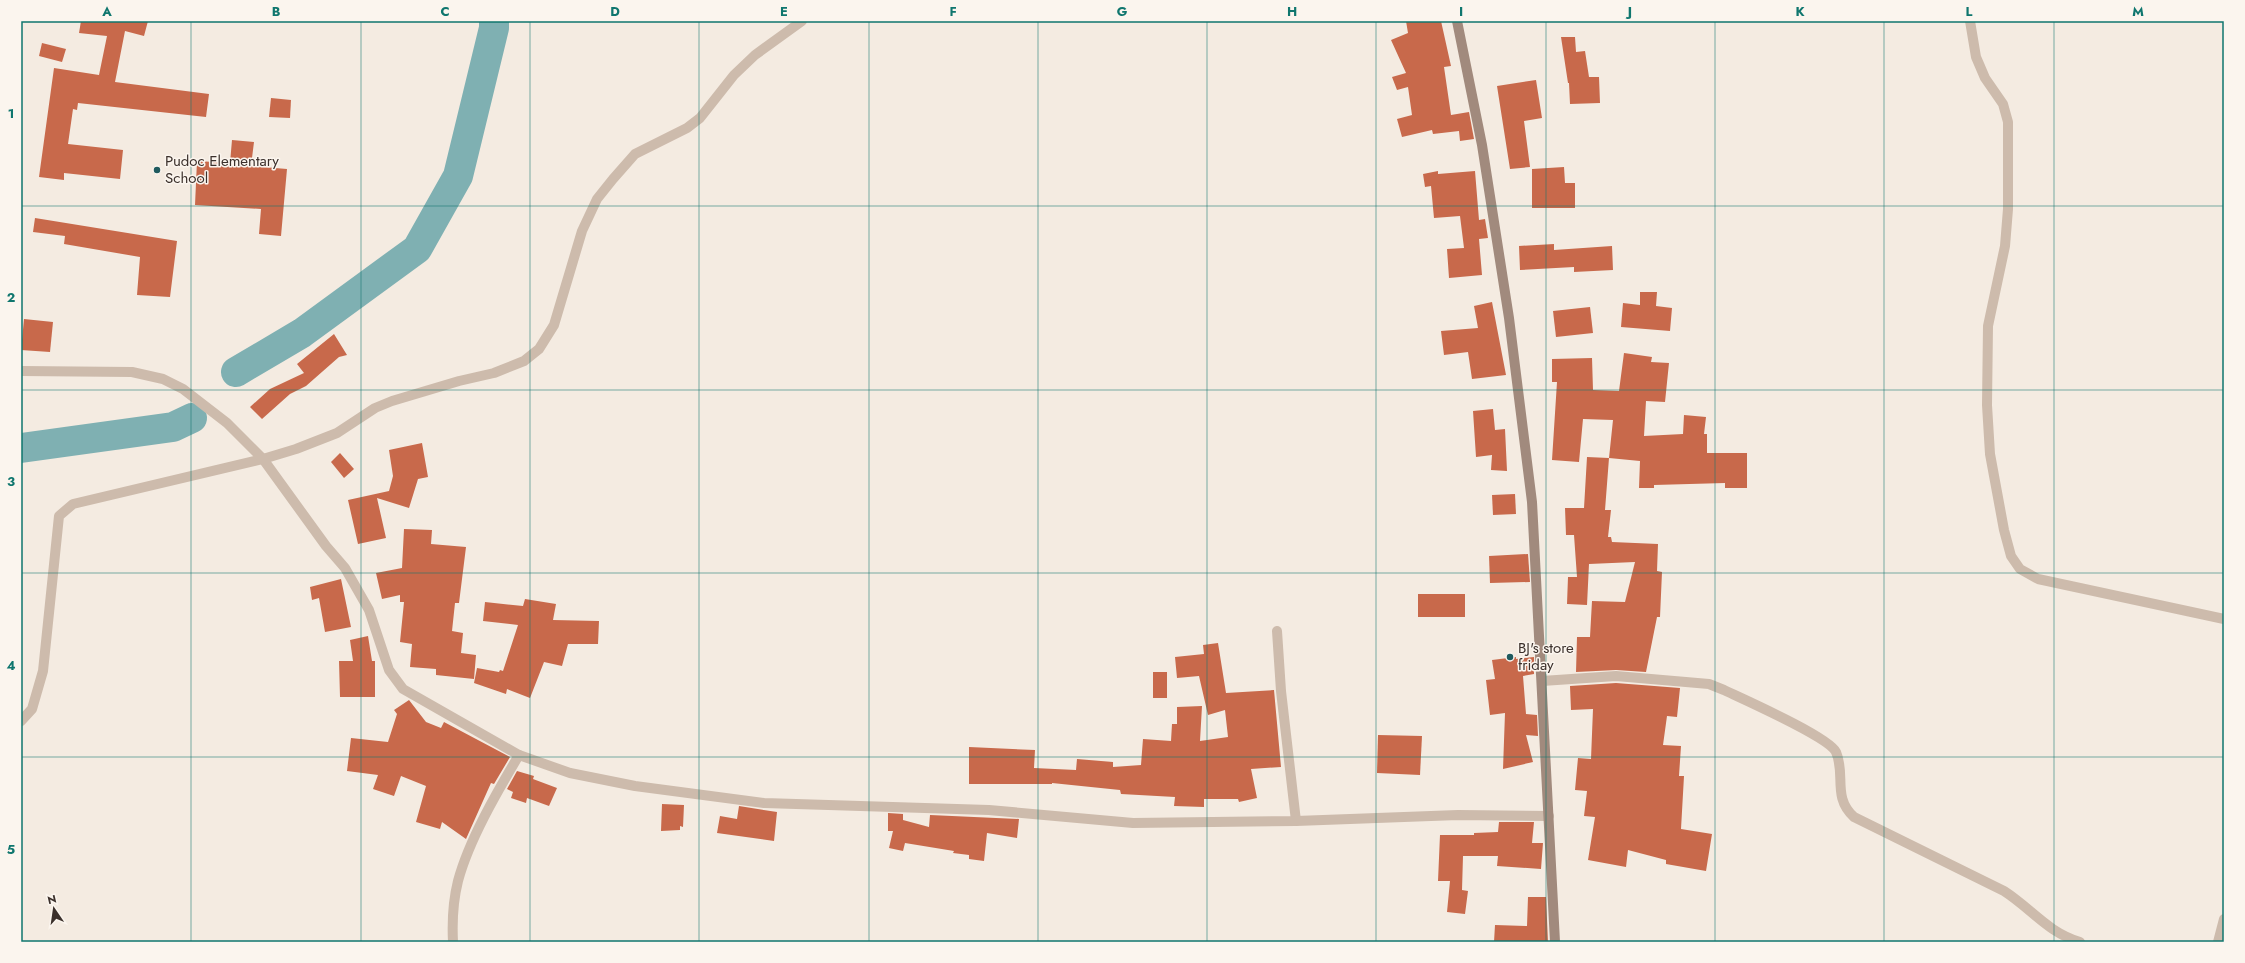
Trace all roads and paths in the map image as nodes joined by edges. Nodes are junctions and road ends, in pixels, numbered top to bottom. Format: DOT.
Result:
graph roads {
  1 [pos="802,21"];
  2 [pos="1457,21"];
  3 [pos="1970,21"];
  4 [pos="21,371"];
  5 [pos="263,459"];
  6 [pos="2224,619"];
  7 [pos="1276,631"];
  8 [pos="1542,681"];
  9 [pos="21,721"];
  10 [pos="519,755"];
  11 [pos="1549,816"];
  12 [pos="1296,821"];
  13 [pos="2224,919"];
  14 [pos="452,942"];
  15 [pos="1555,942"];
  16 [pos="2080,942"];
  17 [pos="2218,942"];
  1 -- 5 [label="street"];
  2 -- 8 [label="main road"];
  3 -- 6 [label="street"];
  4 -- 5 [label="street"];
  5 -- 9 [label="street"];
  5 -- 10 [label="street"];
  7 -- 12 [label="street"];
  8 -- 11 [label="main road"];
  8 -- 16 [label="street"];
  10 -- 12 [label="street"];
  10 -- 14 [label="street"];
  11 -- 12 [label="street"];
  11 -- 15 [label="main road"];
  13 -- 17 [label="street"];
}
